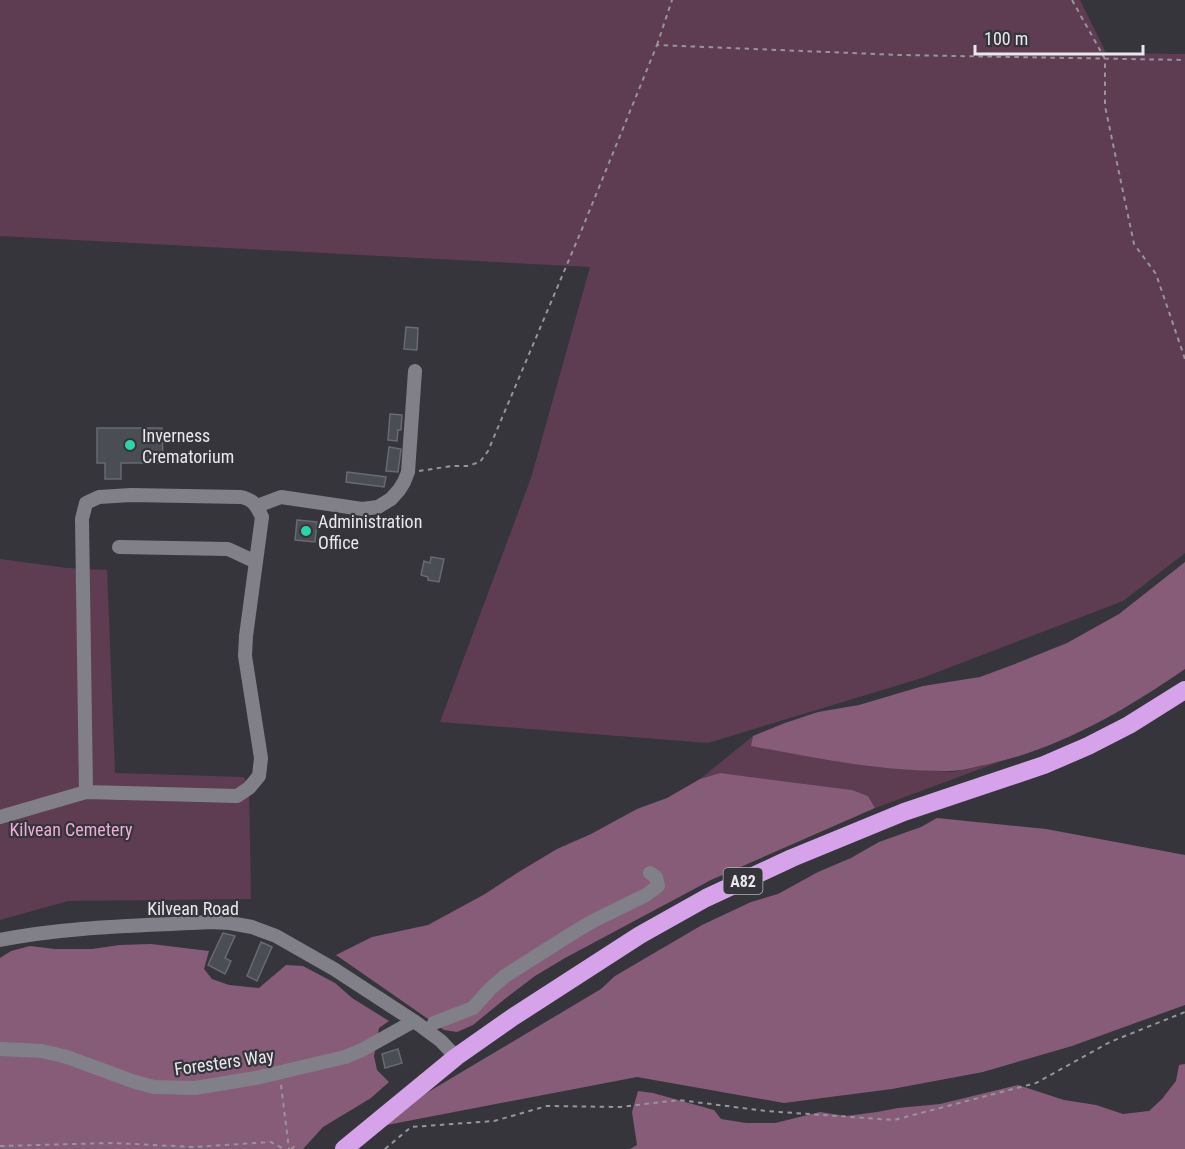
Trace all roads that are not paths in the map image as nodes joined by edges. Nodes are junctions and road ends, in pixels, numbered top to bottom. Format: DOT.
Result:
graph roads {
  1 [pos="415,371"];
  2 [pos="257,506"];
  3 [pos="119,547"];
  4 [pos="256,562"];
  5 [pos="1185,690"];
  6 [pos="86,792"];
  7 [pos="0,817"];
  8 [pos="650,873"];
  9 [pos="0,940"];
  10 [pos="414,1021"];
  11 [pos="434,1023"];
  12 [pos="0,1049"];
  13 [pos="456,1057"];
  14 [pos="344,1149"];
  1 -- 2 [label="street"];
  2 -- 4 [label="street"];
  2 -- 6 [label="street"];
  3 -- 4 [label="street"];
  4 -- 6 [label="street"];
  5 -- 13 [label="highway, A82"];
  6 -- 7 [label="street"];
  8 -- 11 [label="street"];
  9 -- 10 [label="street, Kilvean Road"];
  10 -- 12 [label="street, Foresters Way"];
  10 -- 13 [label="street, Kilvean Road"];
  13 -- 14 [label="highway, A82"];
}
